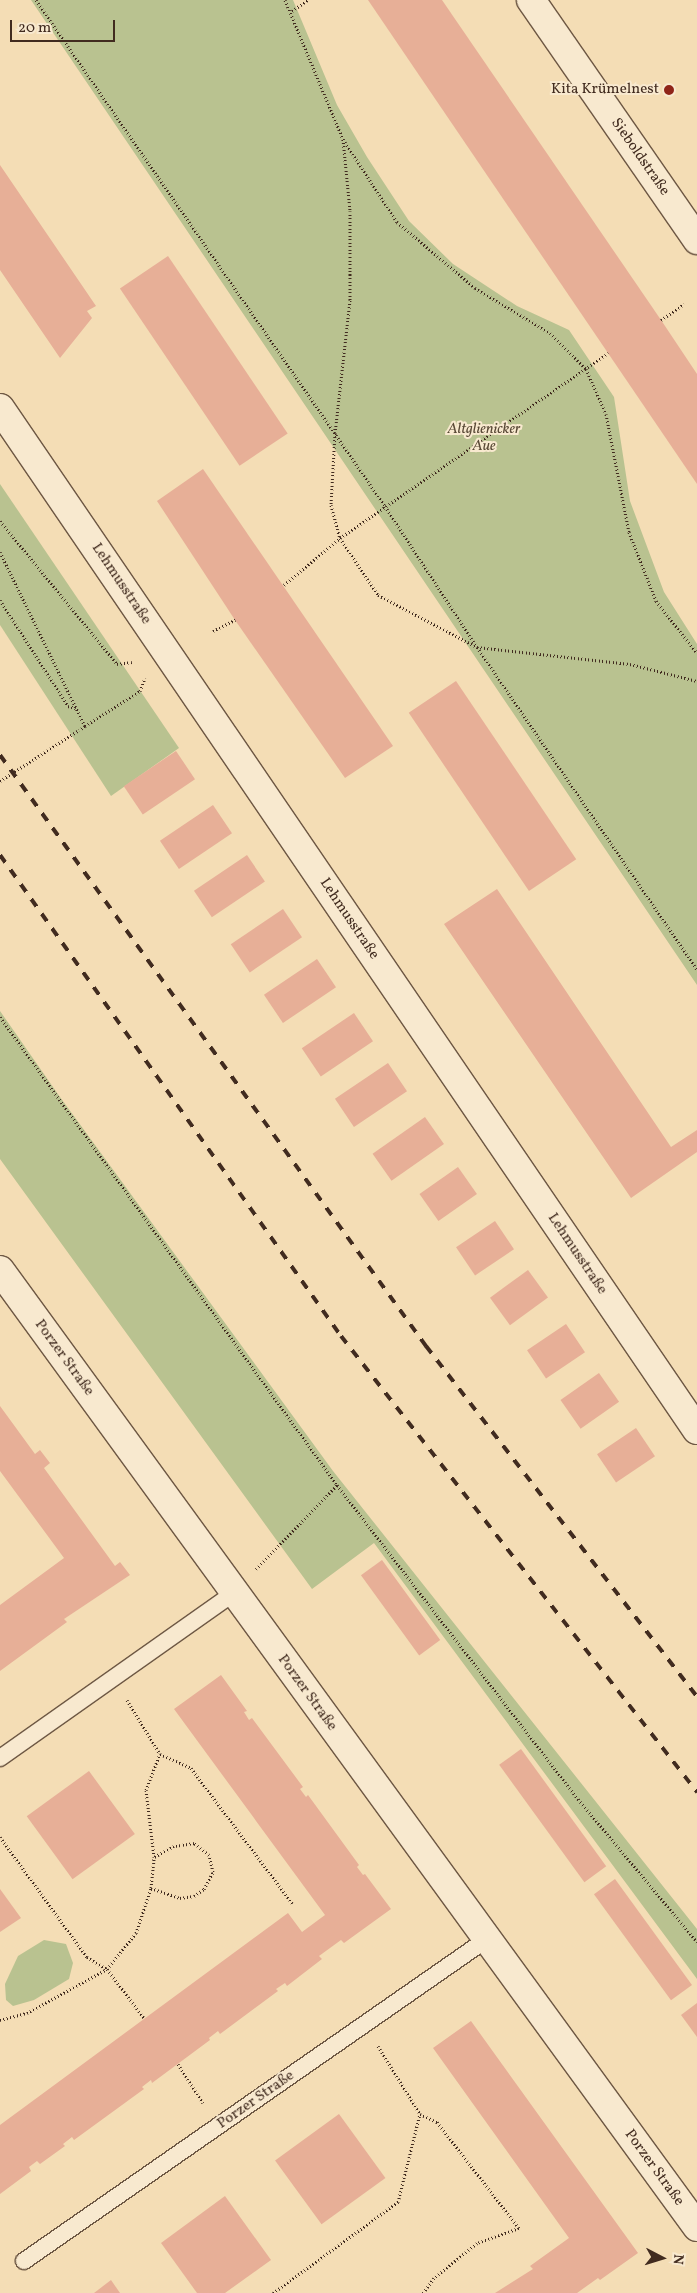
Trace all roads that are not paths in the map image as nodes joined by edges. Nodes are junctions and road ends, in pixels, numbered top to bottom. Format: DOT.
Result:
graph roads {
  1 [pos="531,0"];
  2 [pos="697,240"];
  3 [pos="0,408"];
  4 [pos="0,1270"];
  5 [pos="697,1430"];
  6 [pos="234,1593"];
  7 [pos="0,1758"];
  8 [pos="487,1939"];
  9 [pos="697,2227"];
  10 [pos="24,2261"];
  1 -- 2 [label="street, Sieboldstraße"];
  3 -- 5 [label="street, Lehmusstraße"];
  4 -- 6 [label="street, Porzer Straße"];
  6 -- 7 [label="lane"];
  6 -- 8 [label="street, Porzer Straße"];
  8 -- 9 [label="street, Porzer Straße"];
  8 -- 10 [label="lane, Porzer Straße"];
}
